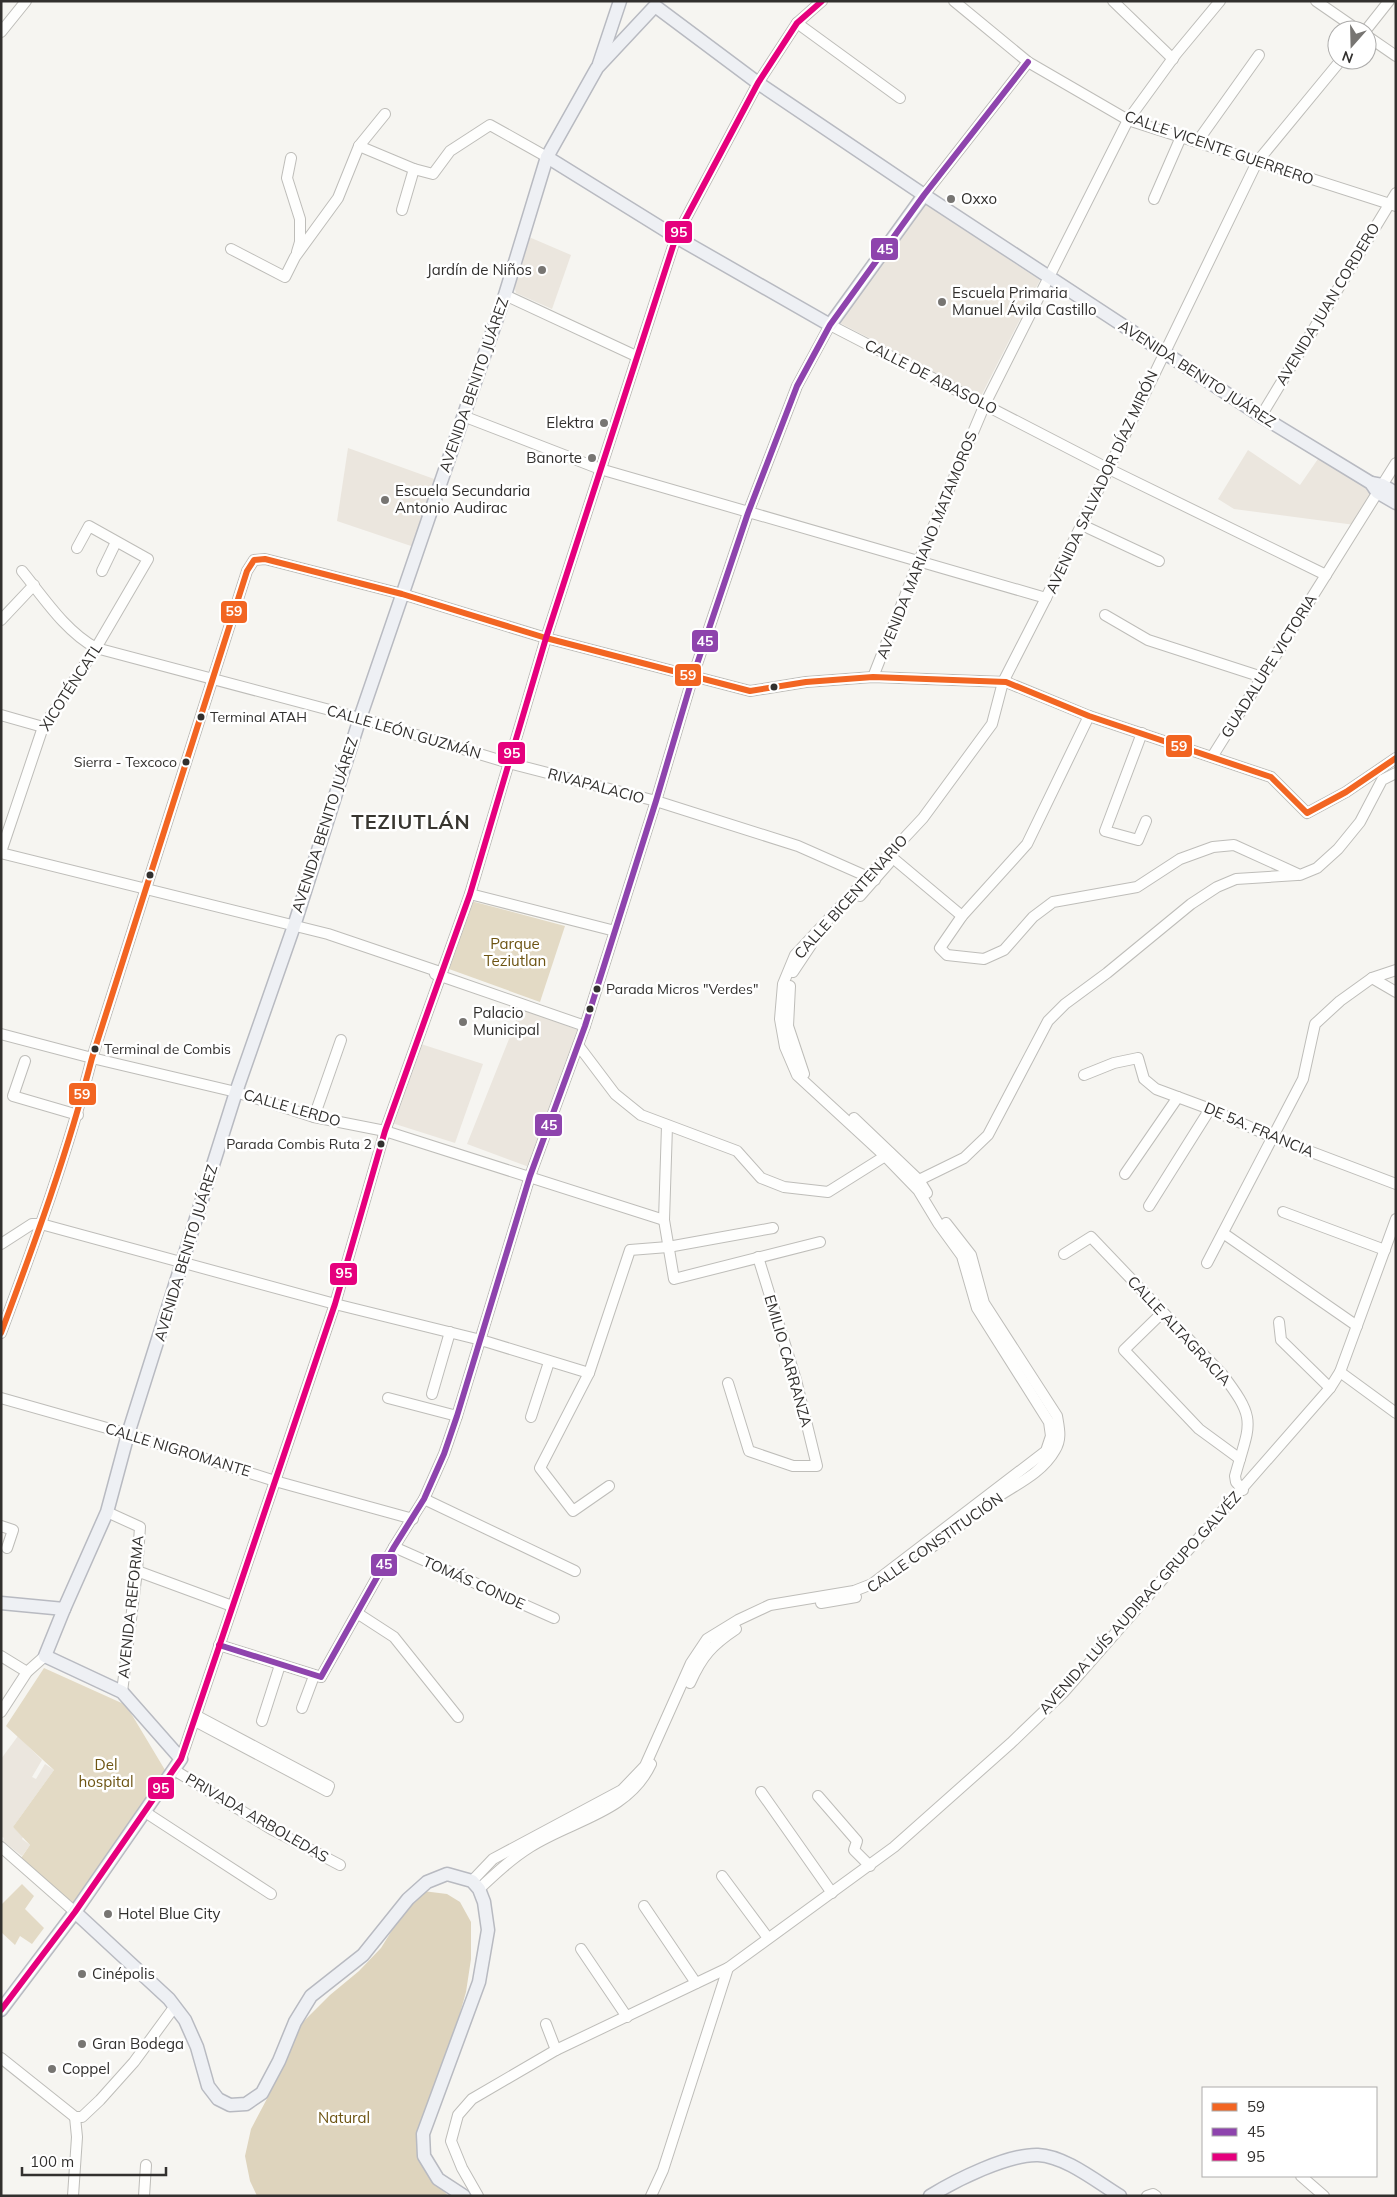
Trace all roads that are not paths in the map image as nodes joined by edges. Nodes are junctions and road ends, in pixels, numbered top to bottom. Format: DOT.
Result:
graph roads {
  1 [pos="26,1"];
  2 [pos="620,1"];
  3 [pos="822,1"];
  4 [pos="954,1"];
  5 [pos="1113,1"];
  6 [pos="1121,1"];
  7 [pos="1220,1"];
  8 [pos="1316,1"];
  9 [pos="1389,1"];
  10 [pos="657,4"];
  11 [pos="1344,20"];
  12 [pos="1374,20"];
  13 [pos="797,23"];
  14 [pos="1,32"];
  15 [pos="1377,43"];
  16 [pos="1259,55"];
  17 [pos="1174,56"];
  18 [pos="1396,56"];
  19 [pos="1028,62"];
  20 [pos="597,68"];
  21 [pos="1333,70"];
  22 [pos="758,83"];
  23 [pos="900,98"];
  24 [pos="385,114"];
  25 [pos="1128,120"];
  26 [pos="1181,137"];
  27 [pos="1196,142"];
  28 [pos="359,146"];
  29 [pos="547,157"];
  30 [pos="291,158"];
  31 [pos="1257,162"];
  32 [pos="414,168"];
  33 [pos="1396,192"];
  34 [pos="924,195"];
  35 [pos="1154,199"];
  36 [pos="1392,205"];
  37 [pos="402,210"];
  38 [pos="676,237"];
  39 [pos="232,249"];
  40 [pos="295,257"];
  41 [pos="1050,278"];
  42 [pos="505,295"];
  43 [pos="830,325"];
  44 [pos="1164,352"];
  45 [pos="636,356"];
  46 [pos="985,404"];
  47 [pos="463,416"];
  48 [pos="1261,416"];
  49 [pos="1396,464"];
  50 [pos="600,469"];
  51 [pos="1109,469"];
  52 [pos="1377,487"];
  53 [pos="1396,493"];
  54 [pos="1396,503"];
  55 [pos="748,513"];
  56 [pos="1082,525"];
  57 [pos="116,542"];
  58 [pos="77,548"];
  59 [pos="1159,560"];
  60 [pos="918,563"];
  61 [pos="22,571"];
  62 [pos="102,571"];
  63 [pos="1326,575"];
  64 [pos="32,583"];
  65 [pos="402,594"];
  66 [pos="1046,598"];
  67 [pos="1,614"];
  68 [pos="1105,615"];
  69 [pos="1,620"];
  70 [pos="546,638"];
  71 [pos="96,648"];
  72 [pos="693,676"];
  73 [pos="873,676"];
  74 [pos="1262,677"];
  75 [pos="211,679"];
  76 [pos="1005,681"];
  77 [pos="1,716"];
  78 [pos="1089,716"];
  79 [pos="360,718"];
  80 [pos="42,729"];
  81 [pos="1142,733"];
  82 [pos="1212,757"];
  83 [pos="1396,758"];
  84 [pos="509,763"];
  85 [pos="1396,773"];
  86 [pos="656,801"];
  87 [pos="1146,821"];
  88 [pos="1,853"];
  89 [pos="891,856"];
  90 [pos="1300,875"];
  91 [pos="872,878"];
  92 [pos="145,888"];
  93 [pos="470,894"];
  94 [pos="962,916"];
  95 [pos="293,928"];
  96 [pos="615,931"];
  97 [pos="1396,970"];
  98 [pos="440,973"];
  99 [pos="1372,978"];
  100 [pos="1396,992"];
  101 [pos="585,1026"];
  102 [pos="1,1034"];
  103 [pos="341,1040"];
  104 [pos="578,1044"];
  105 [pos="92,1058"];
  106 [pos="24,1061"];
  107 [pos="1084,1075"];
  108 [pos="236,1092"];
  109 [pos="1178,1097"];
  110 [pos="1210,1109"];
  111 [pos="78,1115"];
  112 [pos="314,1117"];
  113 [pos="667,1126"];
  114 [pos="385,1131"];
  115 [pos="1272,1137"];
  116 [pos="888,1154"];
  117 [pos="1126,1174"];
  118 [pos="530,1176"];
  119 [pos="919,1180"];
  120 [pos="1396,1184"];
  121 [pos="1149,1206"];
  122 [pos="1283,1212"];
  123 [pos="1396,1219"];
  124 [pos="664,1220"];
  125 [pos="37,1224"];
  126 [pos="773,1228"];
  127 [pos="1,1232"];
  128 [pos="1223,1233"];
  129 [pos="11,1238"];
  130 [pos="820,1242"];
  131 [pos="1,1244"];
  132 [pos="668,1247"];
  133 [pos="1385,1250"];
  134 [pos="1064,1254"];
  135 [pos="758,1257"];
  136 [pos="184,1262"];
  137 [pos="1208,1264"];
  138 [pos="335,1304"];
  139 [pos="1163,1312"];
  140 [pos="1279,1322"];
  141 [pos="1357,1326"];
  142 [pos="1,1332"];
  143 [pos="450,1332"];
  144 [pos="481,1340"];
  145 [pos="549,1362"];
  146 [pos="1340,1372"];
  147 [pos="589,1373"];
  148 [pos="728,1383"];
  149 [pos="1330,1388"];
  150 [pos="432,1394"];
  151 [pos="1,1398"];
  152 [pos="388,1398"];
  153 [pos="1396,1413"];
  154 [pos="457,1416"];
  155 [pos="531,1416"];
  156 [pos="128,1434"];
  157 [pos="1240,1459"];
  158 [pos="275,1481"];
  159 [pos="609,1486"];
  160 [pos="1242,1490"];
  161 [pos="424,1499"];
  162 [pos="107,1512"];
  163 [pos="413,1519"];
  164 [pos="1,1526"];
  165 [pos="394,1547"];
  166 [pos="7,1548"];
  167 [pos="137,1571"];
  168 [pos="575,1571"];
  169 [pos="1,1603"];
  170 [pos="232,1606"];
  171 [pos="64,1609"];
  172 [pos="357,1612"];
  173 [pos="554,1618"];
  174 [pos="219,1645"];
  175 [pos="1,1656"];
  176 [pos="45,1656"];
  177 [pos="280,1665"];
  178 [pos="27,1672"];
  179 [pos="318,1676"];
  180 [pos="126,1696"];
  181 [pos="302,1708"];
  182 [pos="1,1712"];
  183 [pos="458,1717"];
  184 [pos="196,1718"];
  185 [pos="262,1721"];
  186 [pos="181,1759"];
  187 [pos="174,1770"];
  188 [pos="761,1792"];
  189 [pos="818,1796"];
  190 [pos="144,1812"];
  191 [pos="1,1847"];
  192 [pos="340,1865"];
  193 [pos="870,1866"];
  194 [pos="722,1876"];
  195 [pos="476,1885"];
  196 [pos="832,1893"];
  197 [pos="271,1894"];
  198 [pos="644,1906"];
  199 [pos="75,1912"];
  200 [pos="768,1938"];
  201 [pos="581,1949"];
  202 [pos="728,1968"];
  203 [pos="696,1983"];
  204 [pos="174,2006"];
  205 [pos="1,2010"];
  206 [pos="627,2017"];
  207 [pos="546,2024"];
  208 [pos="556,2050"];
  209 [pos="1,2058"];
  210 [pos="75,2117"];
  211 [pos="146,2165"];
  212 [pos="1302,2177"];
  213 [pos="73,2196"];
  214 [pos="144,2196"];
  215 [pos="464,2196"];
  216 [pos="478,2196"];
  217 [pos="651,2196"];
  218 [pos="930,2196"];
  219 [pos="1120,2196"];
  220 [pos="1147,2196"];
  221 [pos="1156,2196"];
  222 [pos="1324,2196"];
  1 -- 14 [label="street"];
  2 -- 20 [label="main road"];
  3 -- 13 [label="street"];
  4 -- 19 [label="street, CALLE VICENTE GUERRERO"];
  5 -- 17 [label="street"];
  6 -- 17 [label="street"];
  7 -- 17 [label="street, AVENIDA MARIANO MATAMOROS"];
  8 -- 11 [label="street"];
  9 -- 12 [label="street"];
  10 -- 20 [label="main road, AVENIDA BENITO JUÁREZ"];
  10 -- 22 [label="main road, AVENIDA BENITO JUÁREZ"];
  13 -- 22 [label="street"];
  13 -- 23 [label="street"];
  15 -- 18 [label="street"];
  16 -- 27 [label="street"];
  17 -- 25 [label="street, AVENIDA MARIANO MATAMOROS"];
  19 -- 25 [label="street, CALLE VICENTE GUERRERO"];
  19 -- 34 [label="street"];
  20 -- 29 [label="main road, AVENIDA BENITO JUÁREZ"];
  21 -- 31 [label="street, AVENIDA SALVADOR DÍAZ MIRÓN"];
  22 -- 34 [label="main road, AVENIDA BENITO JUÁREZ"];
  22 -- 38 [label="street"];
  24 -- 28 [label="street"];
  25 -- 26 [label="street, CALLE VICENTE GUERRERO"];
  25 -- 41 [label="street, AVENIDA MARIANO MATAMOROS"];
  26 -- 27 [label="street, CALLE VICENTE GUERRERO"];
  26 -- 35 [label="street"];
  27 -- 31 [label="street, CALLE VICENTE GUERRERO"];
  28 -- 32 [label="street"];
  28 -- 40 [label="street"];
  29 -- 32 [label="street"];
  29 -- 38 [label="main road, CALLE DE ABASOLO"];
  29 -- 42 [label="main road, AVENIDA BENITO JUÁREZ"];
  30 -- 40 [label="street"];
  31 -- 36 [label="street, CALLE VICENTE GUERRERO"];
  31 -- 44 [label="street, AVENIDA SALVADOR DÍAZ MIRÓN"];
  32 -- 37 [label="street"];
  33 -- 36 [label="street, AVENIDA JUAN CORDERO"];
  34 -- 41 [label="main road, AVENIDA BENITO JUÁREZ"];
  34 -- 43 [label="main road"];
  36 -- 48 [label="street, AVENIDA JUAN CORDERO"];
  38 -- 43 [label="main road, CALLE DE ABASOLO"];
  38 -- 45 [label="street"];
  39 -- 40 [label="street"];
  41 -- 44 [label="main road, AVENIDA BENITO JUÁREZ"];
  41 -- 46 [label="street, AVENIDA MARIANO MATAMOROS"];
  42 -- 45 [label="street"];
  42 -- 47 [label="main road, AVENIDA BENITO JUÁREZ"];
  43 -- 46 [label="street, CALLE DE ABASOLO"];
  43 -- 55 [label="street"];
  44 -- 48 [label="main road, AVENIDA BENITO JUÁREZ"];
  44 -- 51 [label="street, AVENIDA SALVADOR DÍAZ MIRÓN"];
  45 -- 50 [label="street"];
  46 -- 51 [label="street, CALLE DE ABASOLO"];
  46 -- 60 [label="street, AVENIDA MARIANO MATAMOROS"];
  47 -- 50 [label="street"];
  47 -- 65 [label="main road, AVENIDA BENITO JUÁREZ"];
  48 -- 52 [label="main road, AVENIDA BENITO JUÁREZ"];
  49 -- 52 [label="street, GUADALUPE VICTORIA"];
  50 -- 55 [label="street"];
  50 -- 70 [label="street"];
  51 -- 56 [label="street, AVENIDA SALVADOR DÍAZ MIRÓN"];
  51 -- 63 [label="street, CALLE DE ABASOLO"];
  52 -- 53 [label="main road, AVENIDA BENITO JUÁREZ"];
  52 -- 54 [label="main road, AVENIDA BENITO JUÁREZ"];
  52 -- 63 [label="street, GUADALUPE VICTORIA"];
  55 -- 60 [label="street"];
  55 -- 72 [label="street"];
  56 -- 59 [label="street"];
  56 -- 66 [label="street, AVENIDA SALVADOR DÍAZ MIRÓN"];
  57 -- 58 [label="street"];
  57 -- 62 [label="street"];
  57 -- 71 [label="street, XICOTÉNCATL"];
  60 -- 66 [label="street"];
  60 -- 73 [label="street, AVENIDA MARIANO MATAMOROS"];
  61 -- 64 [label="street, CALLE LEÓN GUZMÁN"];
  63 -- 74 [label="street, GUADALUPE VICTORIA"];
  64 -- 67 [label="street"];
  64 -- 69 [label="street"];
  64 -- 71 [label="street, CALLE LEÓN GUZMÁN"];
  65 -- 70 [label="street"];
  65 -- 75 [label="street"];
  65 -- 79 [label="main road, AVENIDA BENITO JUÁREZ"];
  66 -- 76 [label="street, AVENIDA SALVADOR DÍAZ MIRÓN"];
  68 -- 74 [label="street"];
  70 -- 72 [label="street"];
  70 -- 84 [label="street"];
  71 -- 75 [label="street, CALLE LEÓN GUZMÁN"];
  71 -- 80 [label="street, XICOTÉNCATL"];
  72 -- 73 [label="street"];
  72 -- 86 [label="street"];
  73 -- 76 [label="street"];
  74 -- 82 [label="street, GUADALUPE VICTORIA"];
  75 -- 79 [label="street, CALLE LEÓN GUZMÁN"];
  75 -- 92 [label="street"];
  76 -- 78 [label="street"];
  76 -- 89 [label="street, CALLE BICENTENARIO"];
  77 -- 80 [label="street"];
  78 -- 81 [label="street"];
  78 -- 94 [label="street"];
  79 -- 84 [label="street, CALLE LEÓN GUZMÁN"];
  79 -- 95 [label="main road, AVENIDA BENITO JUÁREZ"];
  80 -- 88 [label="street, XICOTÉNCATL"];
  81 -- 82 [label="street"];
  81 -- 87 [label="street"];
  82 -- 83 [label="street"];
  84 -- 86 [label="street, RIVAPALACIO"];
  84 -- 93 [label="street"];
  85 -- 90 [label="street"];
  86 -- 91 [label="street, RIVAPALACIO"];
  86 -- 96 [label="street"];
  88 -- 92 [label="street"];
  89 -- 91 [label="street, CALLE BICENTENARIO"];
  89 -- 94 [label="street"];
  90 -- 94 [label="street"];
  90 -- 119 [label="street"];
  91 -- 116 [label="street, CALLE BICENTENARIO"];
  92 -- 95 [label="street"];
  92 -- 105 [label="street"];
  93 -- 96 [label="street"];
  93 -- 98 [label="street"];
  95 -- 98 [label="street"];
  95 -- 108 [label="main road, AVENIDA BENITO JUÁREZ"];
  96 -- 101 [label="street"];
  97 -- 99 [label="street"];
  98 -- 101 [label="street"];
  98 -- 114 [label="street"];
  99 -- 100 [label="street"];
  99 -- 115 [label="street"];
  101 -- 104 [label="street"];
  102 -- 105 [label="street, CALLE LERDO"];
  103 -- 112 [label="street"];
  104 -- 113 [label="street"];
  104 -- 118 [label="street"];
  105 -- 108 [label="street, CALLE LERDO"];
  105 -- 111 [label="street"];
  106 -- 111 [label="street"];
  107 -- 109 [label="street, DE 5A. FRANCIA"];
  108 -- 112 [label="street, CALLE LERDO"];
  108 -- 136 [label="main road, AVENIDA BENITO JUÁREZ"];
  109 -- 110 [label="street, DE 5A. FRANCIA"];
  109 -- 117 [label="street"];
  110 -- 115 [label="street, DE 5A. FRANCIA"];
  110 -- 121 [label="street"];
  111 -- 125 [label="street"];
  112 -- 114 [label="street, CALLE LERDO"];
  113 -- 116 [label="street"];
  113 -- 124 [label="street"];
  114 -- 118 [label="street, CALLE LERDO"];
  114 -- 138 [label="street"];
  115 -- 120 [label="street, DE 5A. FRANCIA"];
  115 -- 128 [label="street"];
  116 -- 119 [label="street, CALLE CONSTITUCIÓN"];
  116 -- 195 [label="street, CALLE CONSTITUCIÓN"];
  118 -- 124 [label="street, CALLE LERDO"];
  118 -- 144 [label="street"];
  119 -- 195 [label="street, CALLE CONSTITUCIÓN"];
  122 -- 133 [label="street"];
  123 -- 133 [label="street, AVENIDA LUÍS AUDIRAC GRUPO GALVÉZ"];
  124 -- 132 [label="street"];
  125 -- 129 [label="street"];
  125 -- 136 [label="street"];
  125 -- 142 [label="street"];
  126 -- 132 [label="street"];
  127 -- 129 [label="street"];
  128 -- 137 [label="street"];
  128 -- 141 [label="street"];
  129 -- 131 [label="street"];
  130 -- 135 [label="street"];
  132 -- 135 [label="street"];
  132 -- 147 [label="street"];
  133 -- 141 [label="street, AVENIDA LUÍS AUDIRAC GRUPO GALVÉZ"];
  134 -- 139 [label="street, CALLE ALTAGRACIA"];
  135 -- 148 [label="street, EMILIO CARRANZA"];
  136 -- 138 [label="street"];
  136 -- 156 [label="main road, AVENIDA BENITO JUÁREZ"];
  138 -- 143 [label="street"];
  138 -- 158 [label="street"];
  139 -- 157 [label="street, CALLE ALTAGRACIA"];
  139 -- 157 [label="street"];
  140 -- 149 [label="street"];
  141 -- 146 [label="street, AVENIDA LUÍS AUDIRAC GRUPO GALVÉZ"];
  143 -- 144 [label="street"];
  143 -- 150 [label="street"];
  144 -- 145 [label="street"];
  144 -- 154 [label="street"];
  145 -- 147 [label="street"];
  145 -- 155 [label="street"];
  146 -- 149 [label="street, AVENIDA LUÍS AUDIRAC GRUPO GALVÉZ"];
  146 -- 153 [label="street"];
  147 -- 159 [label="street"];
  149 -- 160 [label="street, AVENIDA LUÍS AUDIRAC GRUPO GALVÉZ"];
  151 -- 156 [label="street, CALLE NIGROMANTE"];
  152 -- 154 [label="street"];
  154 -- 161 [label="street"];
  156 -- 158 [label="street, CALLE NIGROMANTE"];
  156 -- 162 [label="main road, AVENIDA BENITO JUÁREZ"];
  157 -- 160 [label="street, CALLE ALTAGRACIA"];
  158 -- 163 [label="street, CALLE NIGROMANTE"];
  158 -- 170 [label="street"];
  160 -- 193 [label="street, AVENIDA LUÍS AUDIRAC GRUPO GALVÉZ"];
  161 -- 163 [label="street"];
  161 -- 168 [label="street"];
  162 -- 167 [label="street, AVENIDA REFORMA"];
  162 -- 171 [label="main road, AVENIDA BENITO JUÁREZ"];
  163 -- 165 [label="street"];
  164 -- 166 [label="street"];
  165 -- 172 [label="street"];
  165 -- 173 [label="street, TOMÁS CONDE"];
  167 -- 170 [label="street"];
  167 -- 180 [label="street, AVENIDA REFORMA"];
  169 -- 171 [label="main road"];
  170 -- 174 [label="street"];
  171 -- 176 [label="main road, AVENIDA BENITO JUÁREZ"];
  172 -- 179 [label="street"];
  172 -- 183 [label="street"];
  174 -- 177 [label="street"];
  174 -- 184 [label="street"];
  175 -- 178 [label="street"];
  176 -- 178 [label="street"];
  176 -- 180 [label="main road"];
  177 -- 179 [label="street"];
  177 -- 185 [label="street"];
  178 -- 182 [label="street"];
  179 -- 181 [label="street"];
  180 -- 186 [label="main road, AVENIDA REFORMA"];
  184 -- 184 [label="street"];
  184 -- 186 [label="street"];
  186 -- 187 [label="main road"];
  187 -- 190 [label="main road"];
  187 -- 192 [label="street, PRIVADA ARBOLEDAS"];
  188 -- 196 [label="street"];
  189 -- 193 [label="street"];
  190 -- 197 [label="street"];
  190 -- 199 [label="main road"];
  191 -- 199 [label="street"];
  193 -- 196 [label="street, AVENIDA LUÍS AUDIRAC GRUPO GALVÉZ"];
  194 -- 200 [label="street"];
  195 -- 204 [label="main road"];
  195 -- 215 [label="main road"];
  196 -- 200 [label="street, AVENIDA LUÍS AUDIRAC GRUPO GALVÉZ"];
  198 -- 203 [label="street"];
  199 -- 204 [label="main road"];
  199 -- 205 [label="main road"];
  200 -- 202 [label="street, AVENIDA LUÍS AUDIRAC GRUPO GALVÉZ"];
  201 -- 206 [label="street"];
  202 -- 203 [label="street, AVENIDA LUÍS AUDIRAC GRUPO GALVÉZ"];
  202 -- 217 [label="street"];
  203 -- 206 [label="street, AVENIDA LUÍS AUDIRAC GRUPO GALVÉZ"];
  204 -- 210 [label="street"];
  206 -- 208 [label="street, AVENIDA LUÍS AUDIRAC GRUPO GALVÉZ"];
  207 -- 208 [label="street"];
  208 -- 216 [label="street, AVENIDA LUÍS AUDIRAC GRUPO GALVÉZ"];
  209 -- 210 [label="street"];
  210 -- 213 [label="street"];
  211 -- 214 [label="street"];
  212 -- 222 [label="street"];
  218 -- 219 [label="main road"];
  220 -- 221 [label="street"];
}
